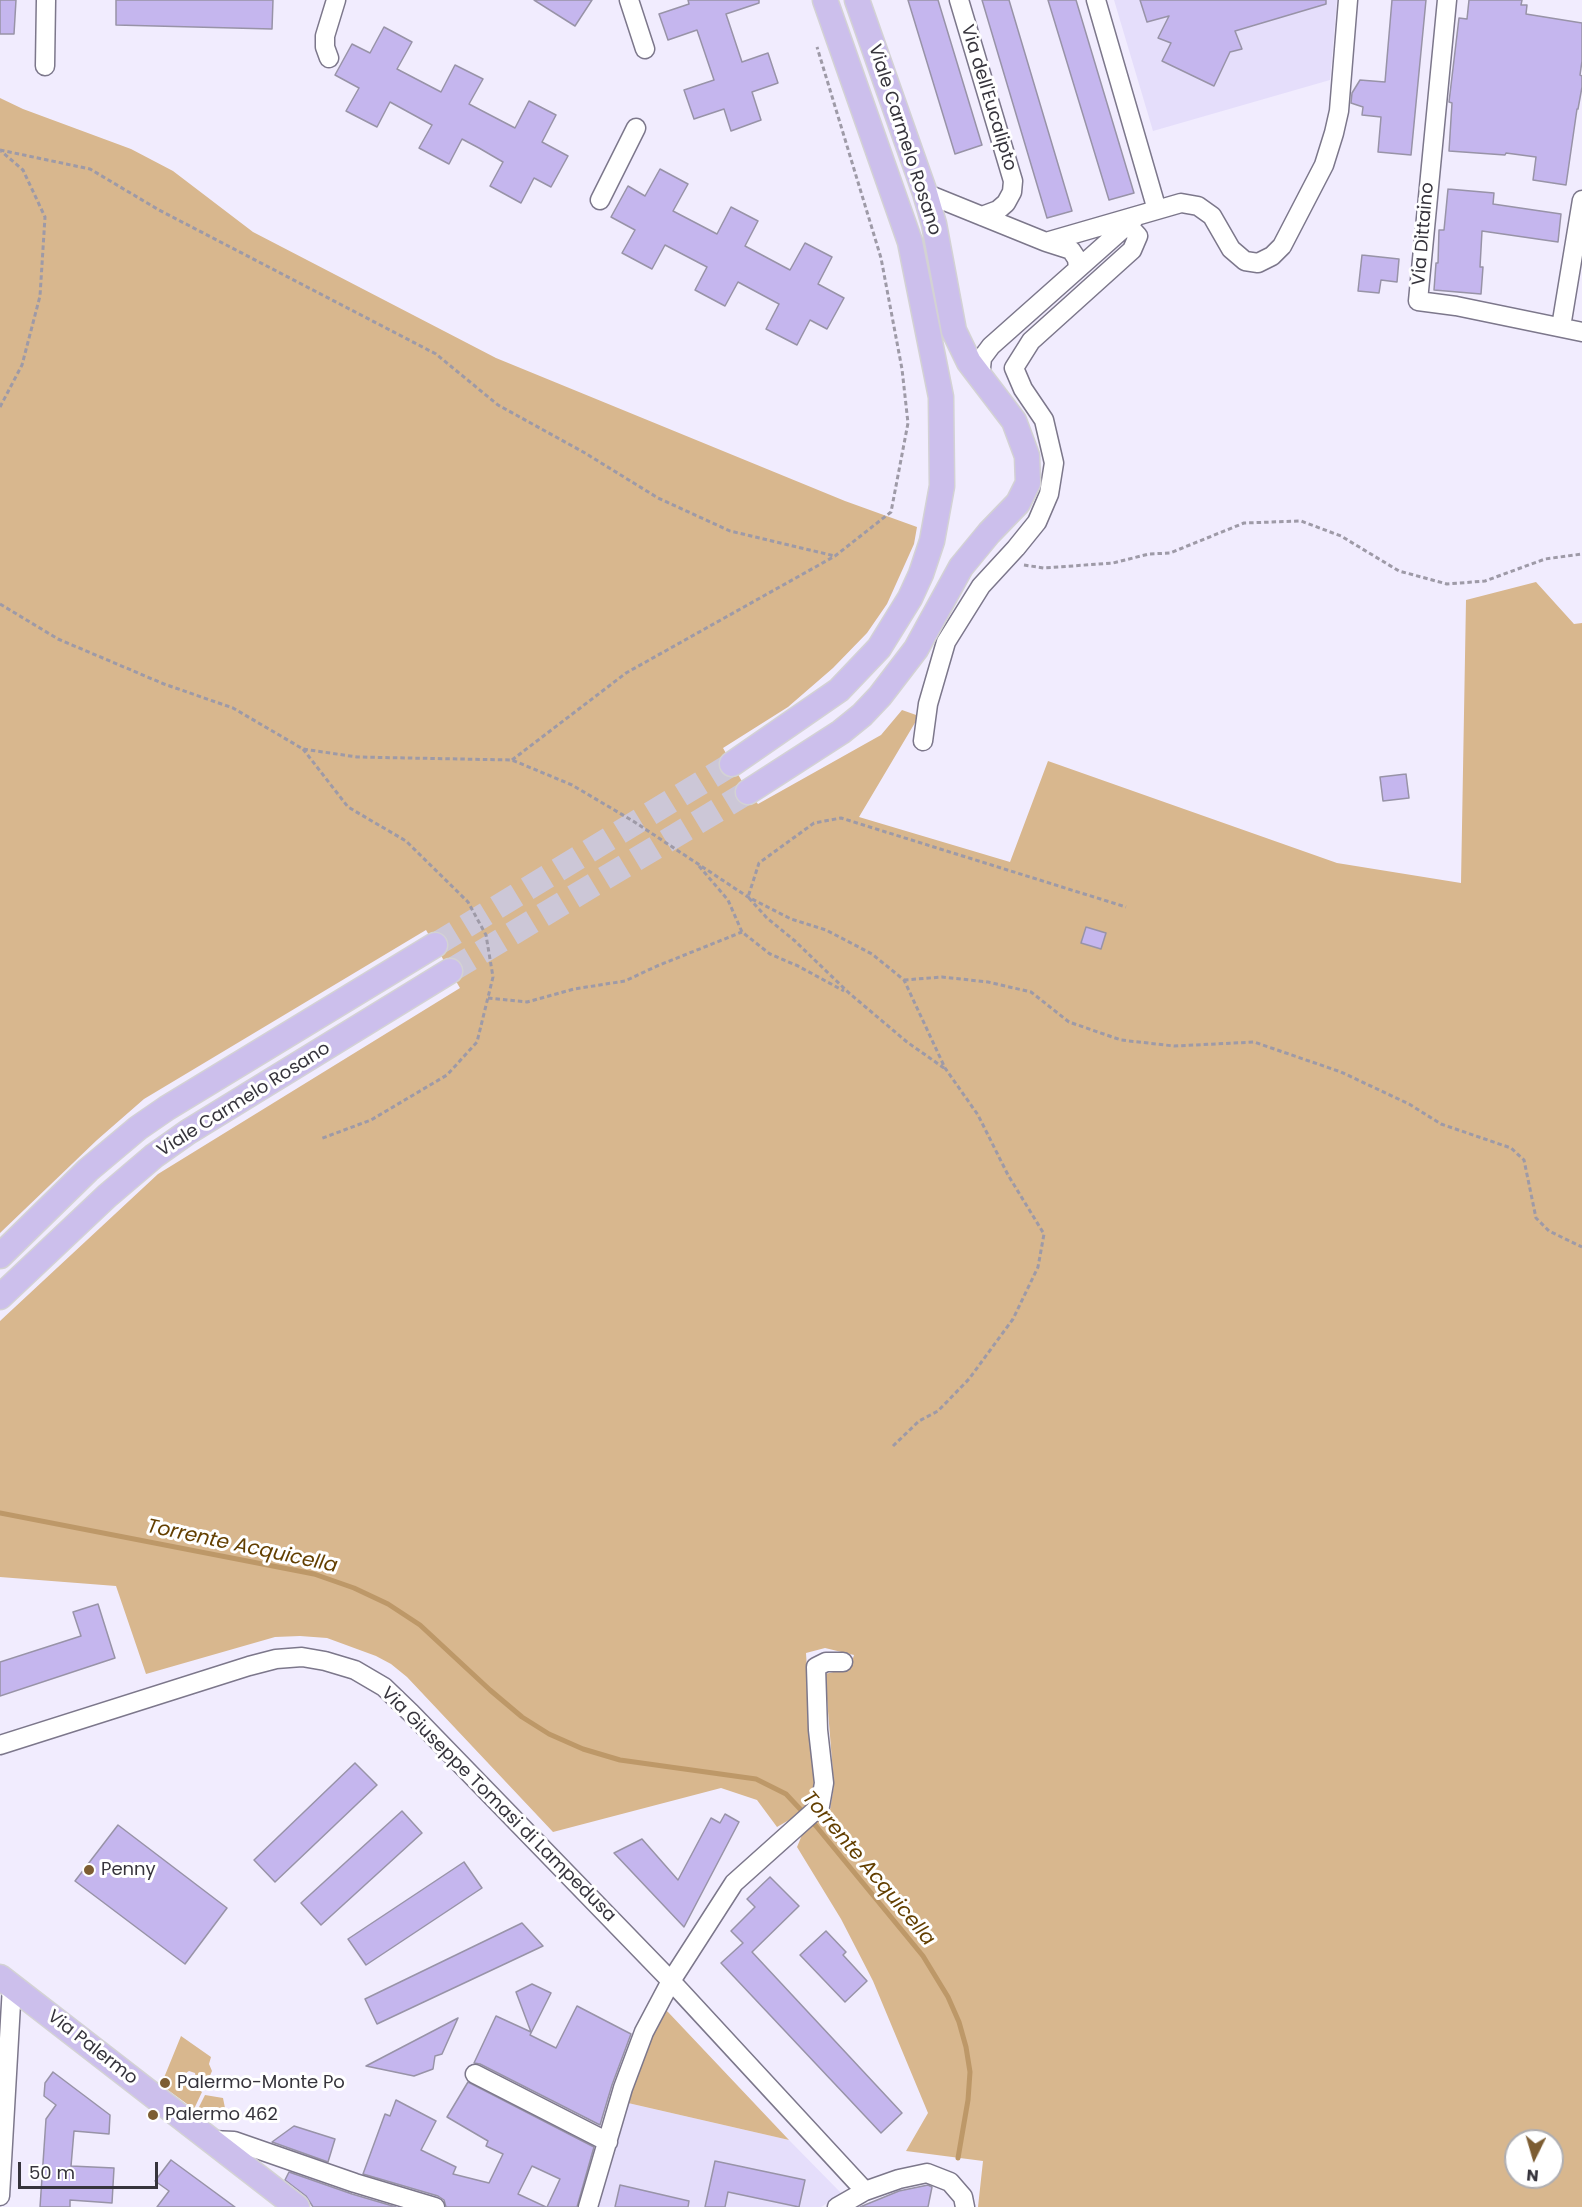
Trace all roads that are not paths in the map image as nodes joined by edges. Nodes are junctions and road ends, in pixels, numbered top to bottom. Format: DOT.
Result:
graph roads {
  1 [pos="46,0"];
  2 [pos="336,0"];
  3 [pos="629,0"];
  4 [pos="825,0"];
  5 [pos="857,0"];
  6 [pos="959,0"];
  7 [pos="1096,0"];
  8 [pos="1348,0"];
  9 [pos="1447,0"];
  10 [pos="645,49"];
  11 [pos="329,58"];
  12 [pos="45,66"];
  13 [pos="636,128"];
  14 [pos="925,193"];
  15 [pos="600,200"];
  16 [pos="1582,200"];
  17 [pos="982,216"];
  18 [pos="1142,216"];
  19 [pos="1046,242"];
  20 [pos="1078,268"];
  21 [pos="1561,327"];
  22 [pos="1582,332"];
  23 [pos="980,378"];
  24 [pos="923,741"];
  25 [pos="732,764"];
  26 [pos="748,792"];
  27 [pos="435,945"];
  28 [pos="450,971"];
  29 [pos="0,1256"];
  30 [pos="0,1297"];
  31 [pos="843,1662"];
  32 [pos="0,1745"];
  33 [pos="671,1981"];
  34 [pos="4,1986"];
  35 [pos="475,2074"];
  36 [pos="211,2140"];
  37 [pos="608,2142"];
  38 [pos="865,2190"];
  39 [pos="0,2196"];
  40 [pos="964,2202"];
  41 [pos="297,2207"];
  42 [pos="435,2207"];
  43 [pos="588,2207"];
  44 [pos="837,2207"];
  1 -- 12 [label="street"];
  2 -- 11 [label="street"];
  3 -- 10 [label="street"];
  4 -- 25 [label="main road, Viale Carmelo Rosano"];
  5 -- 14 [label="main road, Viale Carmelo Rosano"];
  6 -- 17 [label="street, Via dell'Eucalipto"];
  7 -- 18 [label="street"];
  8 -- 18 [label="street"];
  9 -- 21 [label="street, Via Dittaino"];
  13 -- 15 [label="street"];
  14 -- 17 [label="street"];
  14 -- 23 [label="main road, Viale Carmelo Rosano"];
  16 -- 21 [label="street"];
  17 -- 19 [label="street"];
  18 -- 19 [label="street"];
  18 -- 20 [label="street"];
  18 -- 24 [label="street"];
  19 -- 20 [label="street"];
  20 -- 23 [label="street"];
  21 -- 22 [label="street, Via Dittaino"];
  23 -- 26 [label="main road, Viale Carmelo Rosano"];
  27 -- 29 [label="main road, Viale Carmelo Rosano"];
  28 -- 30 [label="main road, Viale Carmelo Rosano"];
  31 -- 33 [label="street"];
  32 -- 33 [label="street, Via Giuseppe Tomasi di Lampedusa"];
  33 -- 37 [label="street"];
  33 -- 38 [label="street, Via Giuseppe Tomasi di Lampedusa"];
  34 -- 36 [label="main road, Via Palermo"];
  34 -- 39 [label="street"];
  35 -- 37 [label="street"];
  36 -- 41 [label="main road, Via Palermo"];
  36 -- 42 [label="street"];
  37 -- 43 [label="street"];
  38 -- 40 [label="street"];
  38 -- 44 [label="street"];
}
